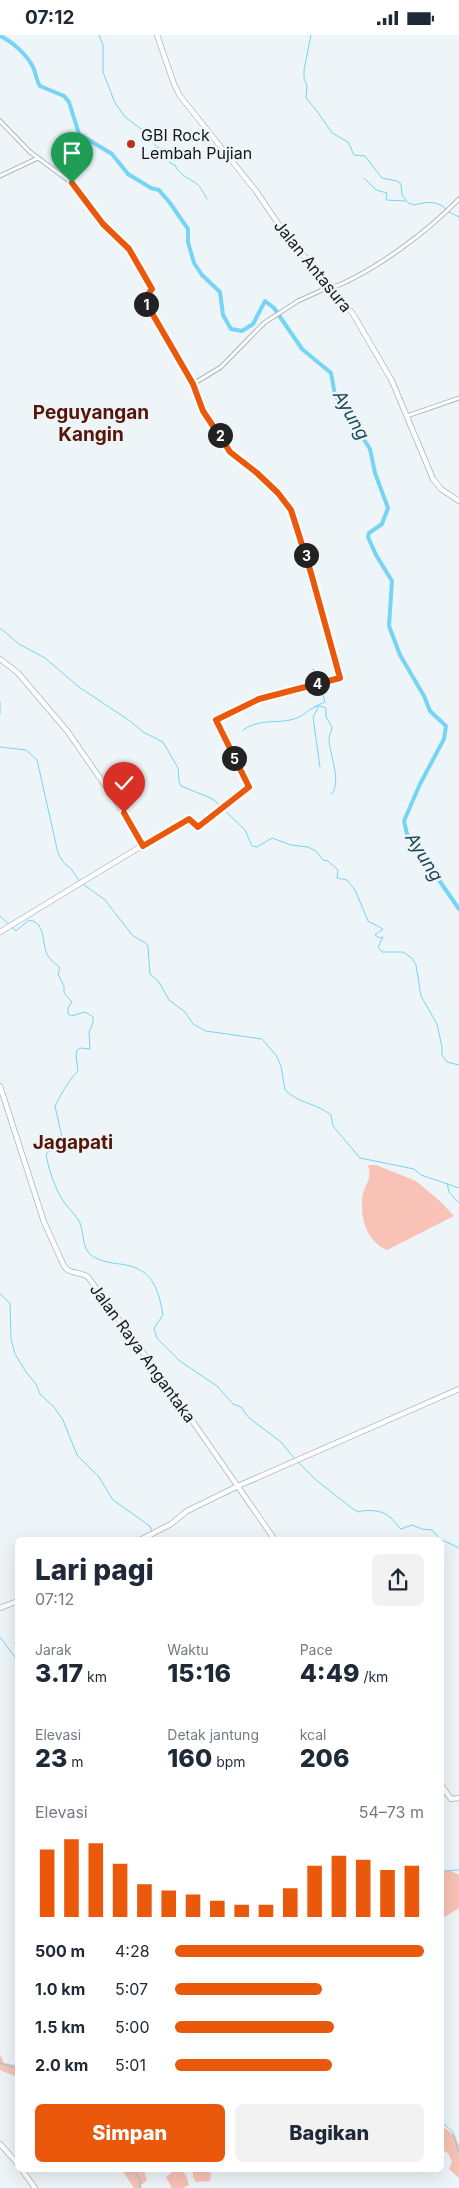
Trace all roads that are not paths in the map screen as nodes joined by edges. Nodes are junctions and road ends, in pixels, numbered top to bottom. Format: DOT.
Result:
graph roads {
  1 [pos="157,35"];
  2 [pos="0,121"];
  3 [pos="38,158"];
  4 [pos="0,176"];
  5 [pos="459,199"];
  6 [pos="331,287"];
  7 [pos="193,384"];
  8 [pos="459,398"];
  9 [pos="406,417"];
  10 [pos="459,501"];
  11 [pos="0,659"];
  12 [pos="143,846"];
  13 [pos="0,932"];
  14 [pos="0,1086"];
  15 [pos="459,1389"];
  16 [pos="238,1486"];
  17 [pos="146,1537"];
  18 [pos="273,1537"];
  19 [pos="15,1602"];
  20 [pos="0,1608"];
  21 [pos="444,1789"];
  22 [pos="459,1798"];
  23 [pos="0,2144"];
  24 [pos="15,2161"];
  25 [pos="24,2172"];
  26 [pos="36,2188"];
  1 -- 6 [label="main road, Jalan Antasura"];
  2 -- 3 [label="street"];
  3 -- 4 [label="street"];
  3 -- 7 [label="street"];
  5 -- 6 [label="street"];
  6 -- 7 [label="street"];
  6 -- 9 [label="main road, Jalan Antasura"];
  7 -- 12 [label="street"];
  8 -- 9 [label="street"];
  9 -- 10 [label="main road, Jalan Antasura"];
  11 -- 12 [label="main road"];
  12 -- 13 [label="main road"];
  14 -- 16 [label="main road, Jalan Raya Angantaka"];
  15 -- 16 [label="main road"];
  16 -- 17 [label="main road"];
  16 -- 18 [label="main road, Jalan Raya Angantaka"];
  19 -- 20 [label="main road"];
  21 -- 22 [label="main road"];
  23 -- 24 [label="main road"];
  25 -- 26 [label="main road"];
}
